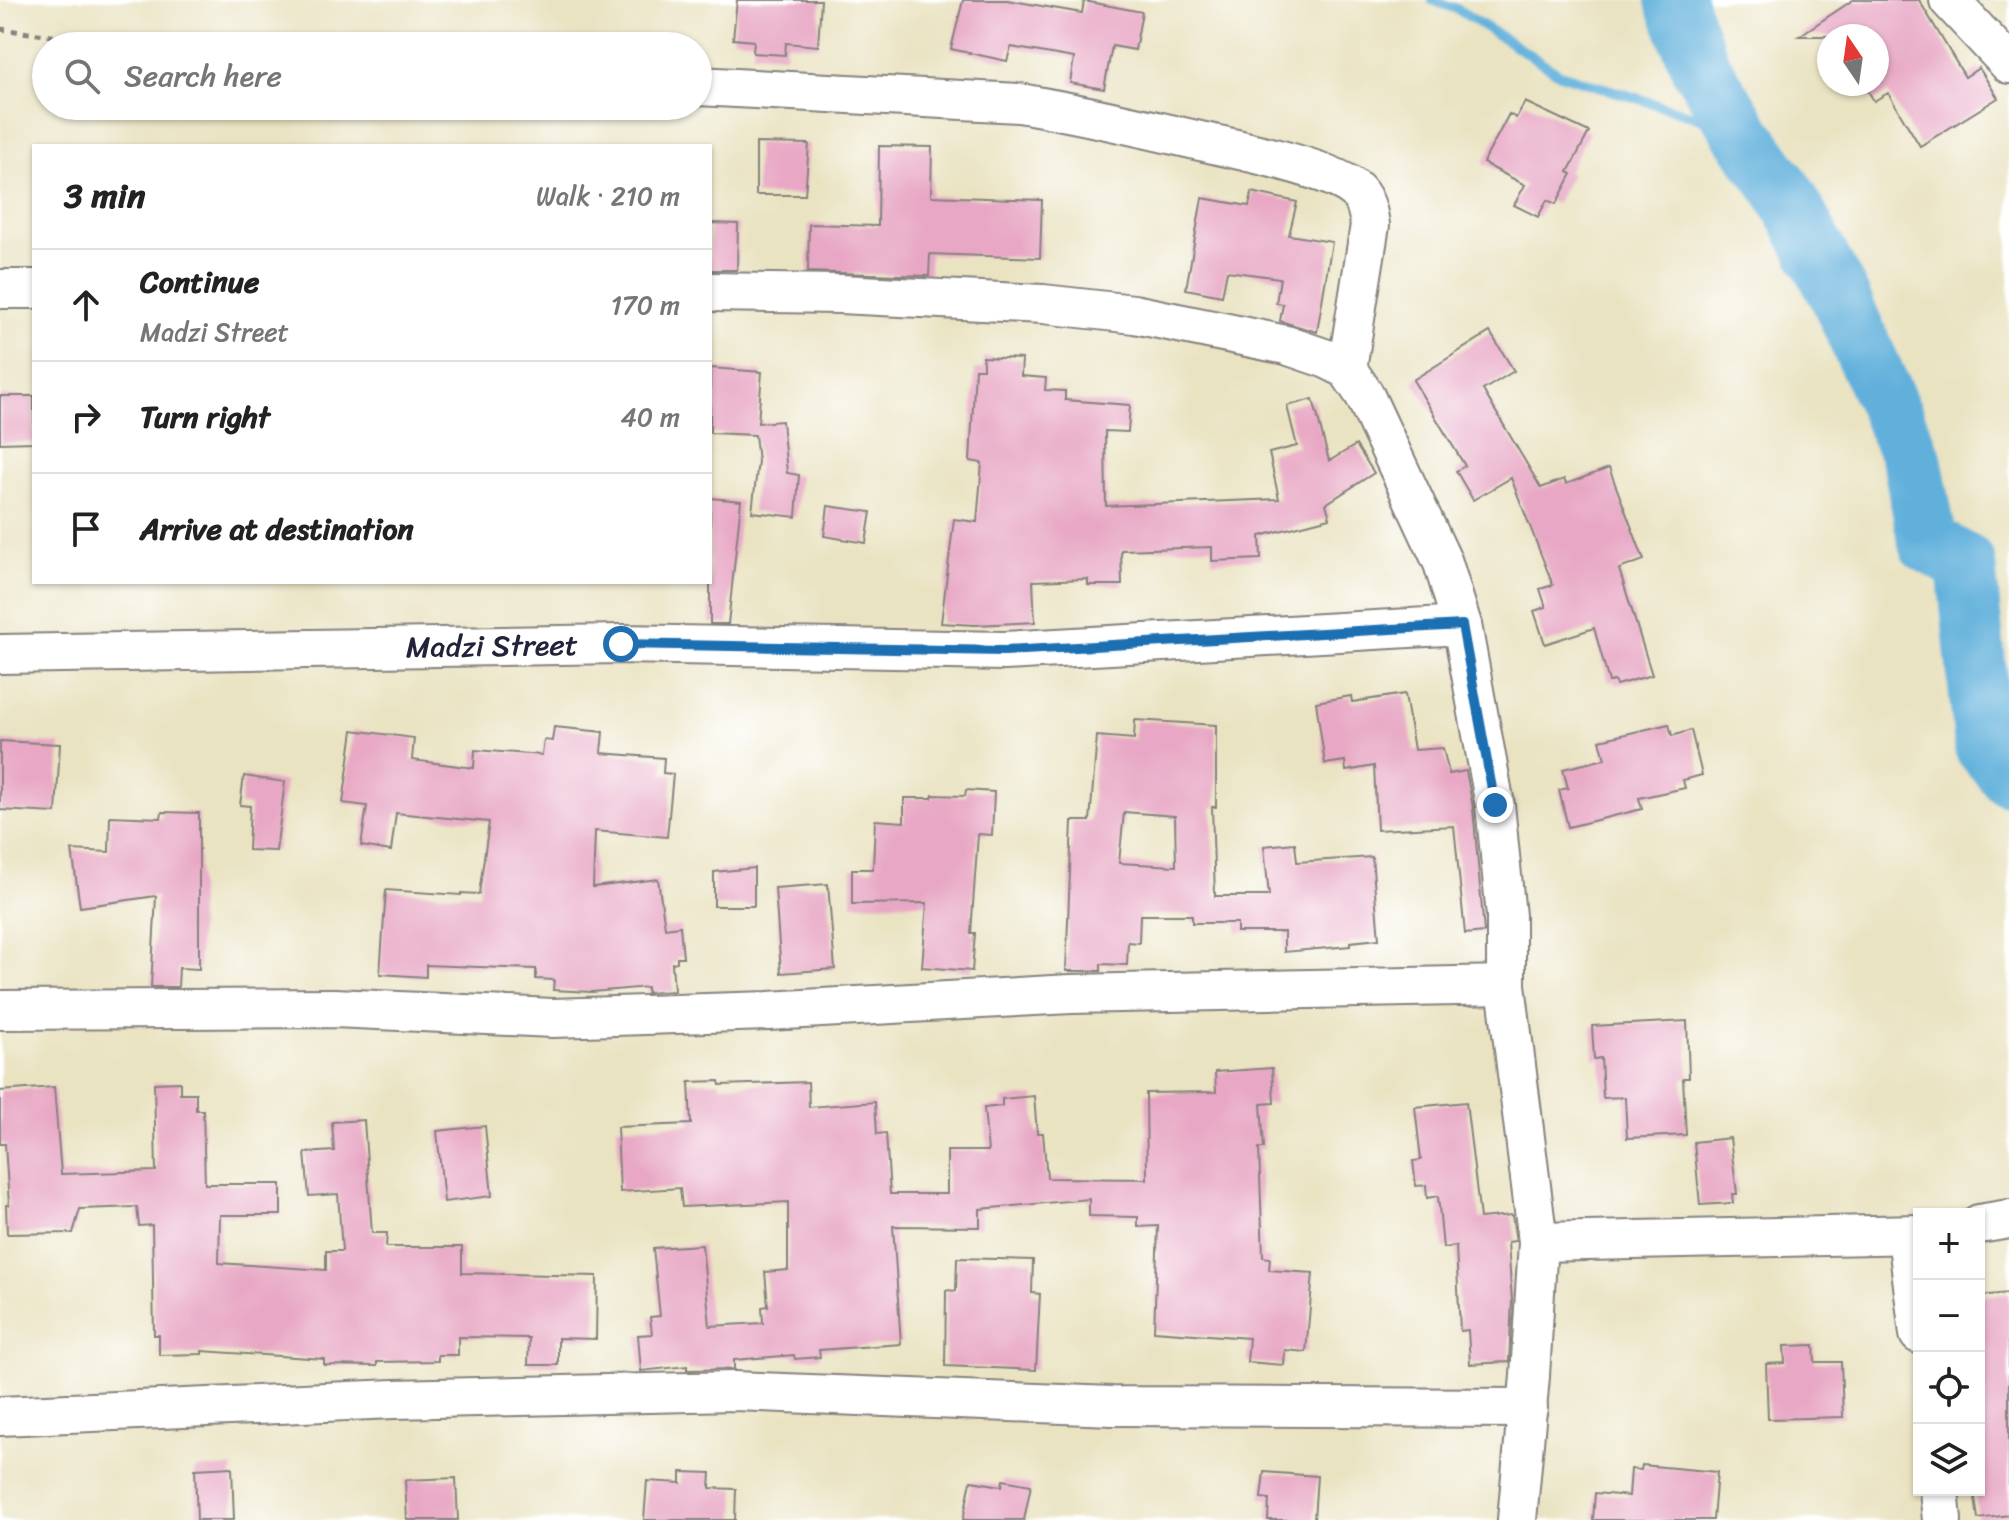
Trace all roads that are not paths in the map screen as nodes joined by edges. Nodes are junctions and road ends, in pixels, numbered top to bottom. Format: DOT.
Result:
graph roads {
  1 [pos="1949,0"];
  2 [pos="2003,45"];
  3 [pos="712,87"];
  4 [pos="0,289"];
  5 [pos="32,289"];
  6 [pos="712,292"];
  7 [pos="1347,369"];
  8 [pos="1462,625"];
  9 [pos="0,654"];
  10 [pos="1506,985"];
  11 [pos="0,1010"];
  12 [pos="2009,1219"];
  13 [pos="1985,1223"];
  14 [pos="1913,1235"];
  15 [pos="1538,1242"];
  16 [pos="1528,1408"];
  17 [pos="0,1416"];
  18 [pos="1940,1496"];
  19 [pos="1517,1520"];
  20 [pos="1942,1520"];
  1 -- 2 [label="street"];
  3 -- 7 [label="street"];
  4 -- 5 [label="street"];
  6 -- 7 [label="street"];
  7 -- 8 [label="street"];
  8 -- 9 [label="street, Madzi Street"];
  8 -- 10 [label="street"];
  10 -- 11 [label="street"];
  10 -- 15 [label="street"];
  12 -- 13 [label="street"];
  14 -- 15 [label="street"];
  15 -- 16 [label="street"];
  16 -- 17 [label="street"];
  16 -- 19 [label="street"];
  18 -- 20 [label="street"];
}
